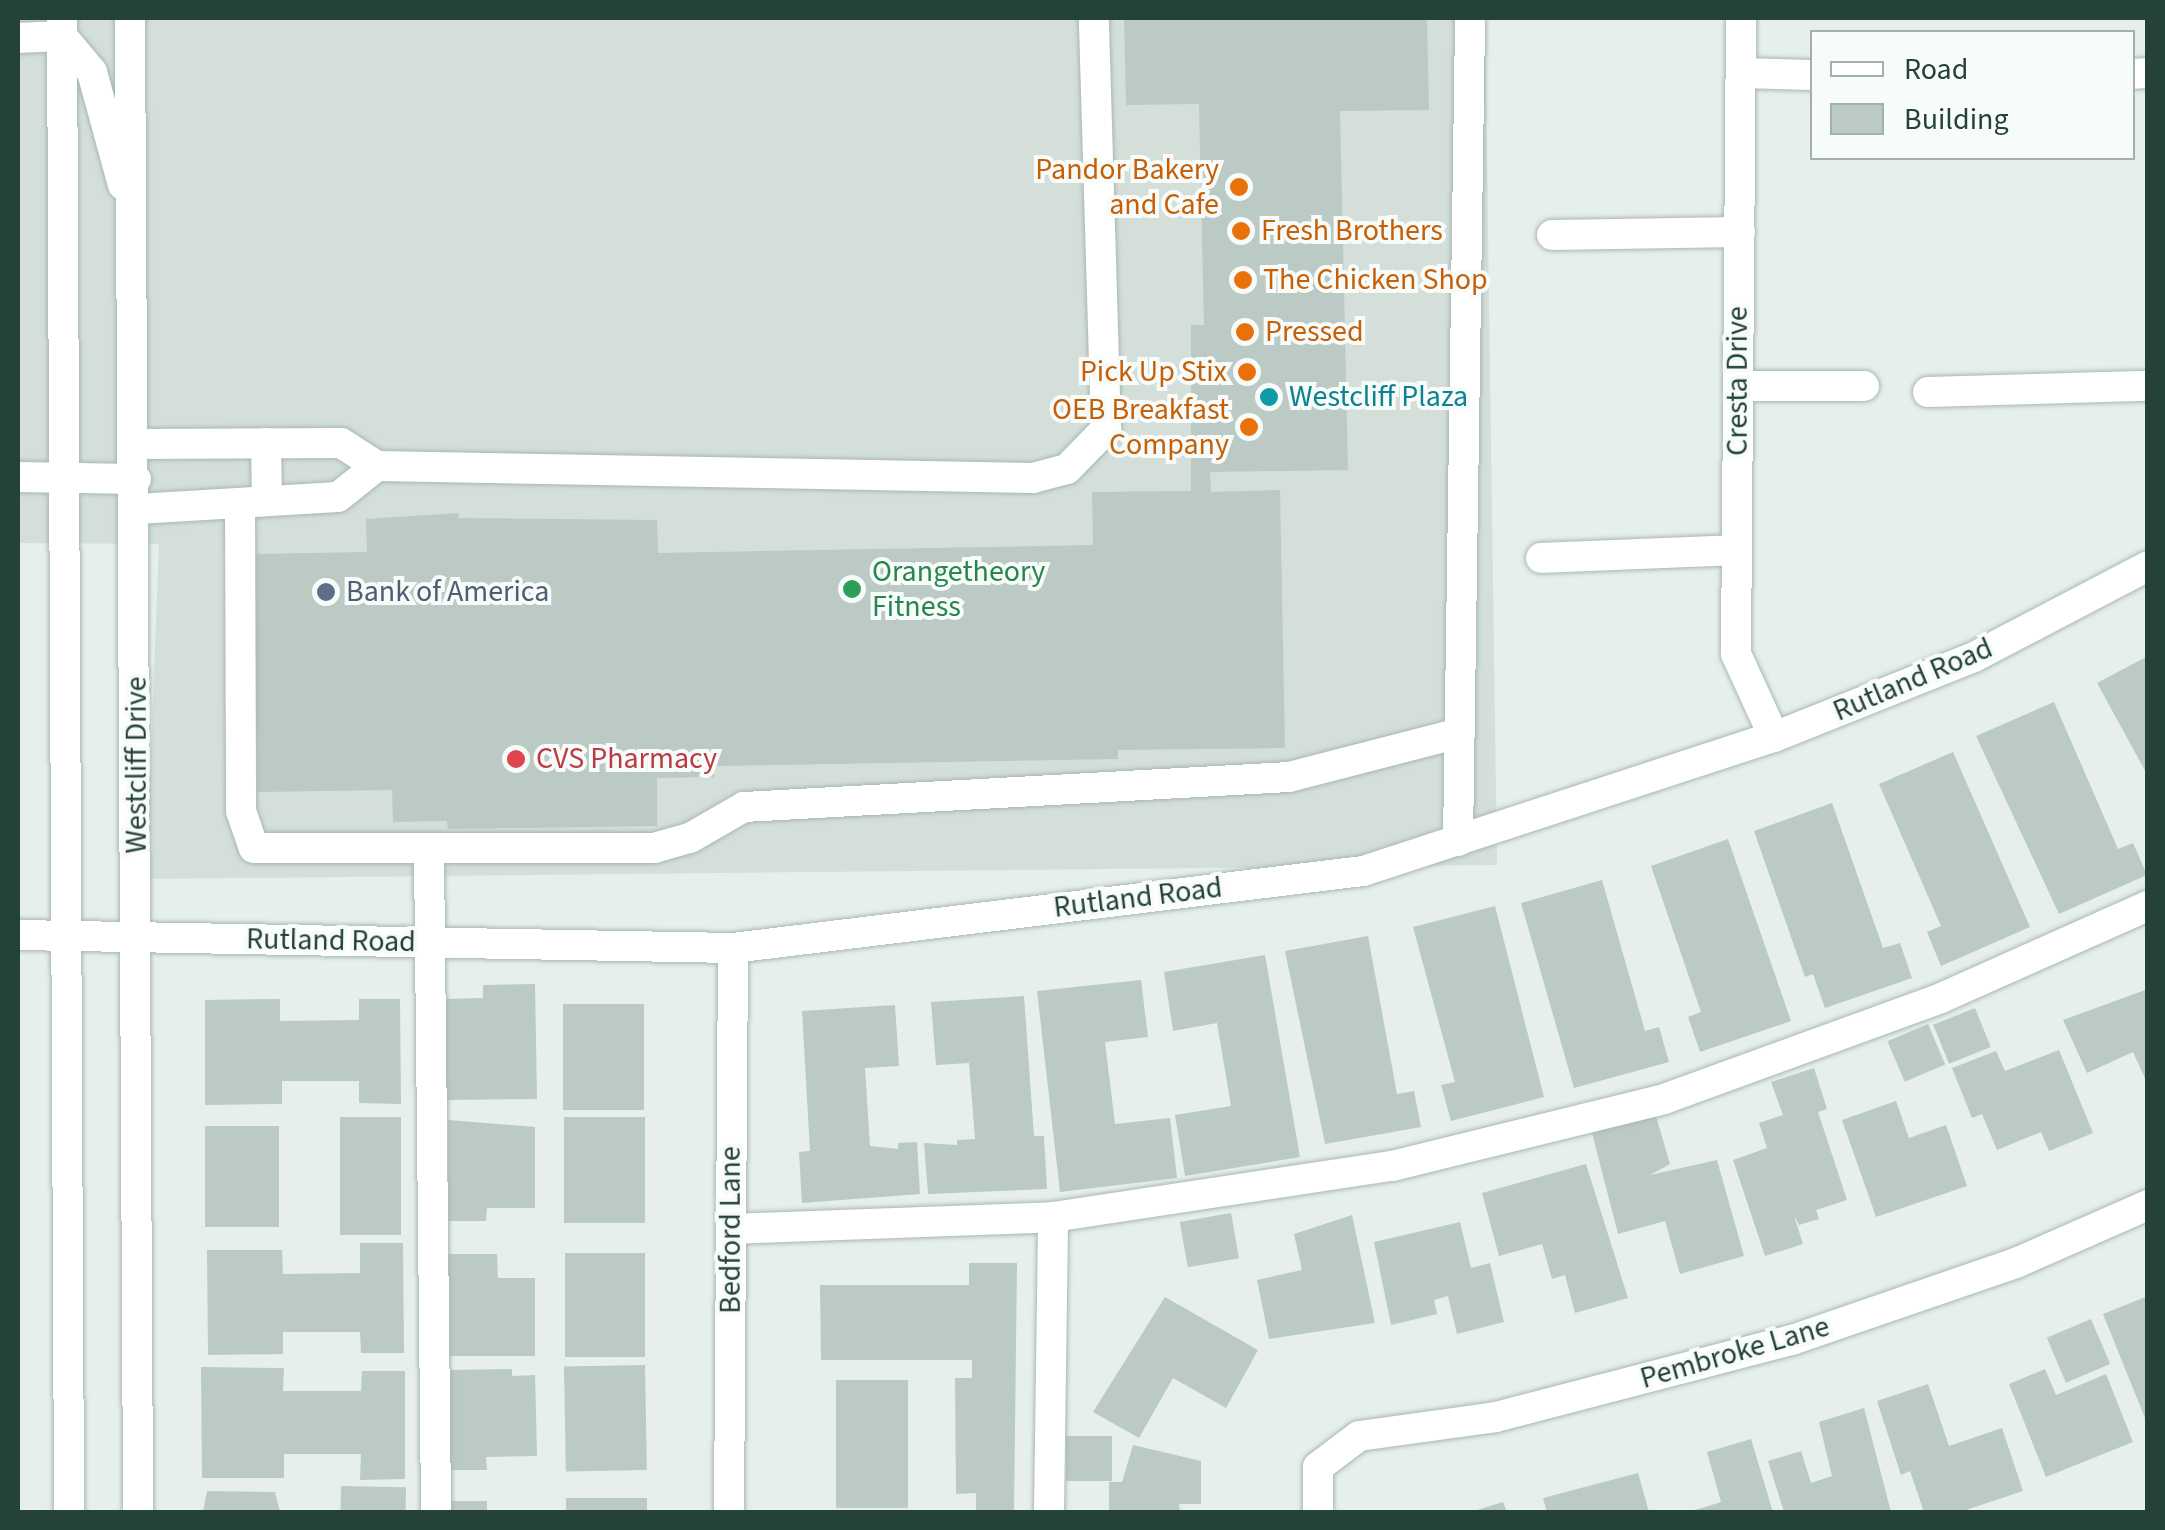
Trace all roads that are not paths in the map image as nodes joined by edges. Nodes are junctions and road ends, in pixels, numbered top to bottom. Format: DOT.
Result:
graph roads {
  1 [pos="130,18"];
  2 [pos="1094,18"];
  3 [pos="1470,18"];
  4 [pos="1741,18"];
  5 [pos="62,26"];
  6 [pos="18,38"];
  7 [pos="1741,72"];
  8 [pos="1810,75"];
  9 [pos="134,226"];
  10 [pos="1740,232"];
  11 [pos="1552,234"];
  12 [pos="1738,386"];
  13 [pos="1864,386"];
  14 [pos="2148,386"];
  15 [pos="1928,392"];
  16 [pos="266,443"];
  17 [pos="136,444"];
  18 [pos="377,466"];
  19 [pos="67,475"];
  20 [pos="18,477"];
  21 [pos="137,494"];
  22 [pos="254,502"];
  23 [pos="1737,550"];
  24 [pos="1541,558"];
  25 [pos="2148,566"];
  26 [pos="1459,734"];
  27 [pos="1774,737"];
  28 [pos="1458,841"];
  29 [pos="429,851"];
  30 [pos="2148,906"];
  31 [pos="18,935"];
  32 [pos="138,938"];
  33 [pos="70,939"];
  34 [pos="430,942"];
  35 [pos="732,948"];
  36 [pos="2148,1205"];
  37 [pos="1053,1217"];
  38 [pos="731,1230"];
  39 [pos="69,1512"];
  40 [pos="138,1512"];
  41 [pos="436,1512"];
  42 [pos="729,1512"];
  43 [pos="1049,1512"];
  44 [pos="1318,1512"];
  1 -- 9 [label="street, Westcliff Drive"];
  2 -- 18 [label="street"];
  3 -- 26 [label="street"];
  4 -- 7 [label="street, Cresta Drive"];
  5 -- 6 [label="street"];
  5 -- 9 [label="street"];
  5 -- 19 [label="street"];
  7 -- 8 [label="street"];
  7 -- 10 [label="street, Cresta Drive"];
  9 -- 17 [label="street, Westcliff Drive"];
  10 -- 11 [label="street"];
  10 -- 12 [label="street, Cresta Drive"];
  12 -- 13 [label="street"];
  12 -- 23 [label="street, Cresta Drive"];
  14 -- 15 [label="street"];
  16 -- 17 [label="street"];
  16 -- 18 [label="street"];
  16 -- 22 [label="street"];
  17 -- 21 [label="street, Westcliff Drive"];
  18 -- 22 [label="street"];
  19 -- 20 [label="street"];
  19 -- 21 [label="street"];
  19 -- 33 [label="street"];
  21 -- 22 [label="street"];
  21 -- 32 [label="street, Westcliff Drive"];
  22 -- 29 [label="street"];
  23 -- 24 [label="street"];
  23 -- 27 [label="street, Cresta Drive"];
  25 -- 27 [label="street, Rutland Road"];
  26 -- 28 [label="street"];
  26 -- 29 [label="street"];
  27 -- 28 [label="street, Rutland Road"];
  28 -- 35 [label="street, Rutland Road"];
  29 -- 34 [label="street"];
  30 -- 37 [label="street"];
  31 -- 33 [label="street, Rutland Road"];
  32 -- 33 [label="street, Rutland Road"];
  32 -- 34 [label="street, Rutland Road"];
  32 -- 40 [label="street, Westcliff Drive"];
  33 -- 39 [label="street"];
  34 -- 35 [label="street, Rutland Road"];
  34 -- 41 [label="street"];
  35 -- 38 [label="street, Bedford Lane"];
  36 -- 44 [label="street, Pembroke Lane"];
  37 -- 38 [label="street"];
  37 -- 43 [label="street"];
  38 -- 42 [label="street, Bedford Lane"];
}
